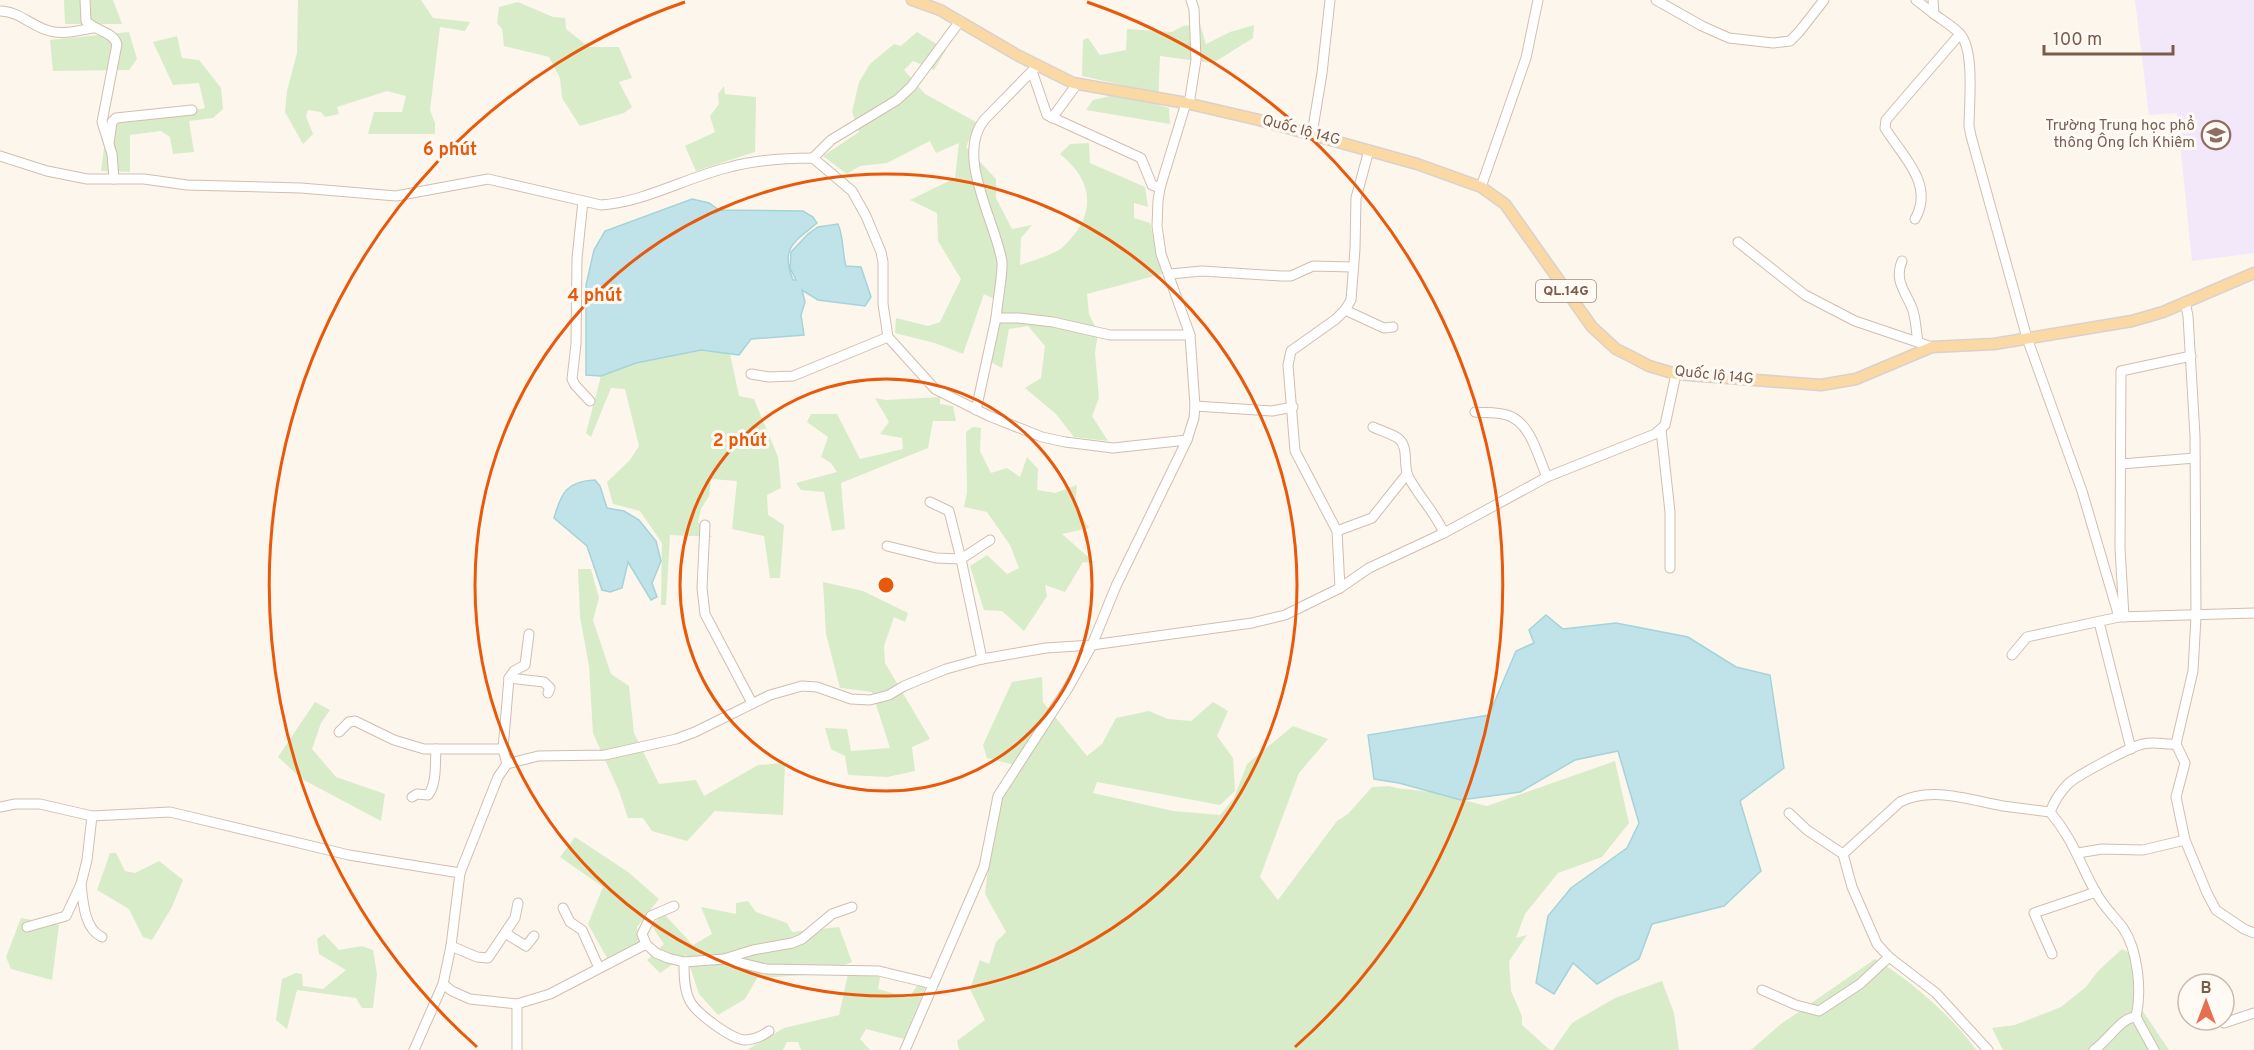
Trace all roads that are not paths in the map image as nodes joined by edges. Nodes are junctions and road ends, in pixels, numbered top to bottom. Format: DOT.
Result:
graph roads {
  1 [pos="85,0"];
  2 [pos="912,0"];
  3 [pos="1191,0"];
  4 [pos="1330,0"];
  5 [pos="1538,0"];
  6 [pos="1656,0"];
  7 [pos="1824,0"];
  8 [pos="1916,0"];
  9 [pos="1933,0"];
  10 [pos="0,12"];
  11 [pos="1934,14"];
  12 [pos="960,21"];
  13 [pos="93,28"];
  14 [pos="1960,34"];
  15 [pos="1035,68"];
  16 [pos="1077,84"];
  17 [pos="1188,103"];
  18 [pos="192,110"];
  19 [pos="1052,118"];
  20 [pos="1312,134"];
  21 [pos="109,143"];
  22 [pos="1369,150"];
  23 [pos="0,156"];
  24 [pos="813,158"];
  25 [pos="114,179"];
  26 [pos="1481,187"];
  27 [pos="1160,188"];
  28 [pos="583,201"];
  29 [pos="1915,219"];
  30 [pos="1738,242"];
  31 [pos="1902,261"];
  32 [pos="1352,267"];
  33 [pos="2254,273"];
  34 [pos="1170,274"];
  35 [pos="2185,302"];
  36 [pos="1345,310"];
  37 [pos="996,318"];
  38 [pos="1393,327"];
  39 [pos="1190,335"];
  40 [pos="888,337"];
  41 [pos="2027,338"];
  42 [pos="1918,342"];
  43 [pos="1932,347"];
  44 [pos="2191,356"];
  45 [pos="751,374"];
  46 [pos="1676,374"];
  47 [pos="590,400"];
  48 [pos="1195,406"];
  49 [pos="1293,407"];
  50 [pos="976,410"];
  51 [pos="1475,412"];
  52 [pos="1373,427"];
  53 [pos="1661,430"];
  54 [pos="1187,440"];
  55 [pos="2195,458"];
  56 [pos="2121,464"];
  57 [pos="1407,474"];
  58 [pos="1547,477"];
  59 [pos="930,502"];
  60 [pos="705,525"];
  61 [pos="1337,531"];
  62 [pos="1444,533"];
  63 [pos="990,540"];
  64 [pos="887,546"];
  65 [pos="2120,548"];
  66 [pos="2100,550"];
  67 [pos="961,559"];
  68 [pos="1670,568"];
  69 [pos="1340,588"];
  70 [pos="2254,614"];
  71 [pos="2121,617"];
  72 [pos="2196,617"];
  73 [pos="2099,622"];
  74 [pos="529,634"];
  75 [pos="1092,645"];
  76 [pos="2013,655"];
  77 [pos="982,659"];
  78 [pos="509,678"];
  79 [pos="548,693"];
  80 [pos="752,704"];
  81 [pos="339,732"];
  82 [pos="2176,744"];
  83 [pos="436,749"];
  84 [pos="503,749"];
  85 [pos="2131,749"];
  86 [pos="507,764"];
  87 [pos="412,797"];
  88 [pos="0,807"];
  89 [pos="2050,812"];
  90 [pos="1789,813"];
  91 [pos="92,816"];
  92 [pos="2185,840"];
  93 [pos="2078,853"];
  94 [pos="1843,854"];
  95 [pos="460,873"];
  96 [pos="81,884"];
  97 [pos="2096,892"];
  98 [pos="518,903"];
  99 [pos="674,906"];
  100 [pos="852,907"];
  101 [pos="563,908"];
  102 [pos="27,927"];
  103 [pos="505,933"];
  104 [pos="2254,933"];
  105 [pos="534,936"];
  106 [pos="102,937"];
  107 [pos="646,944"];
  108 [pos="451,946"];
  109 [pos="2052,954"];
  110 [pos="1890,957"];
  111 [pos="724,959"];
  112 [pos="684,962"];
  113 [pos="599,968"];
  114 [pos="443,984"];
  115 [pos="933,984"];
  116 [pos="1762,990"];
  117 [pos="517,1004"];
  118 [pos="2254,1013"];
  119 [pos="2136,1017"];
  120 [pos="2236,1019"];
  121 [pos="769,1030"];
  122 [pos="414,1050"];
  123 [pos="518,1050"];
  124 [pos="905,1050"];
  125 [pos="1988,1050"];
  126 [pos="2094,1050"];
  127 [pos="2154,1050"];
  1 -- 13 [label="street"];
  2 -- 12 [label="main road, Quốc lộ 14G / QL.14G"];
  3 -- 17 [label="street"];
  4 -- 20 [label="street"];
  5 -- 26 [label="street"];
  6 -- 7 [label="street"];
  8 -- 11 [label="street"];
  9 -- 11 [label="street"];
  10 -- 13 [label="street"];
  11 -- 14 [label="street"];
  12 -- 15 [label="main road, Quốc lộ 14G / QL.14G"];
  12 -- 24 [label="street"];
  13 -- 21 [label="street"];
  14 -- 29 [label="street"];
  14 -- 41 [label="street"];
  15 -- 16 [label="main road, Quốc lộ 14G / QL.14G"];
  15 -- 19 [label="street"];
  15 -- 37 [label="street"];
  16 -- 17 [label="main road, Quốc lộ 14G / QL.14G"];
  16 -- 19 [label="street"];
  17 -- 20 [label="main road, Quốc lộ 14G / QL.14G"];
  17 -- 27 [label="street"];
  18 -- 21 [label="street"];
  19 -- 27 [label="street"];
  20 -- 22 [label="main road, Quốc lộ 14G / QL.14G"];
  21 -- 25 [label="street"];
  22 -- 26 [label="main road, Quốc lộ 14G / QL.14G"];
  22 -- 32 [label="street"];
  23 -- 25 [label="street"];
  24 -- 28 [label="street"];
  24 -- 40 [label="street"];
  25 -- 28 [label="street"];
  26 -- 46 [label="main road, Quốc lộ 14G / QL.14G"];
  27 -- 34 [label="street"];
  28 -- 47 [label="street"];
  30 -- 42 [label="street"];
  31 -- 42 [label="street"];
  32 -- 34 [label="street"];
  32 -- 36 [label="street"];
  33 -- 35 [label="main road, Quốc lộ 14G / QL.14G"];
  34 -- 39 [label="street"];
  35 -- 41 [label="main road, Quốc lộ 14G / QL.14G"];
  35 -- 44 [label="street"];
  36 -- 38 [label="street"];
  36 -- 49 [label="street"];
  37 -- 39 [label="street"];
  37 -- 50 [label="street"];
  39 -- 48 [label="street"];
  40 -- 45 [label="street"];
  40 -- 50 [label="street"];
  41 -- 43 [label="main road, Quốc lộ 14G / QL.14G"];
  41 -- 66 [label="street"];
  42 -- 43 [label="street"];
  43 -- 46 [label="main road, Quốc lộ 14G / QL.14G"];
  44 -- 55 [label="street"];
  44 -- 56 [label="street"];
  46 -- 53 [label="street"];
  48 -- 49 [label="street"];
  48 -- 54 [label="street"];
  49 -- 61 [label="street"];
  50 -- 54 [label="street"];
  51 -- 58 [label="street"];
  52 -- 57 [label="street"];
  53 -- 58 [label="street"];
  53 -- 68 [label="street"];
  54 -- 75 [label="street"];
  55 -- 56 [label="street"];
  55 -- 72 [label="street"];
  56 -- 65 [label="street"];
  57 -- 61 [label="street"];
  57 -- 62 [label="street"];
  58 -- 62 [label="street"];
  59 -- 67 [label="street"];
  60 -- 80 [label="street"];
  61 -- 69 [label="street"];
  62 -- 69 [label="street"];
  63 -- 67 [label="street"];
  64 -- 67 [label="street"];
  65 -- 66 [label="street"];
  65 -- 71 [label="street"];
  66 -- 71 [label="street"];
  67 -- 77 [label="street"];
  69 -- 75 [label="street"];
  70 -- 72 [label="street"];
  71 -- 72 [label="street"];
  71 -- 73 [label="street"];
  72 -- 82 [label="street"];
  73 -- 76 [label="street"];
  73 -- 85 [label="street"];
  74 -- 78 [label="street"];
  75 -- 77 [label="street"];
  75 -- 115 [label="street"];
  77 -- 80 [label="street"];
  78 -- 79 [label="street"];
  78 -- 84 [label="street"];
  80 -- 86 [label="street"];
  81 -- 83 [label="street"];
  82 -- 85 [label="street"];
  82 -- 92 [label="street"];
  83 -- 84 [label="street"];
  83 -- 87 [label="street"];
  84 -- 86 [label="street"];
  85 -- 89 [label="street"];
  86 -- 95 [label="street"];
  88 -- 91 [label="street"];
  89 -- 93 [label="street"];
  89 -- 94 [label="street"];
  90 -- 94 [label="street"];
  91 -- 95 [label="street"];
  91 -- 96 [label="street"];
  92 -- 93 [label="street"];
  92 -- 104 [label="street"];
  93 -- 97 [label="street"];
  94 -- 110 [label="street"];
  95 -- 108 [label="street"];
  96 -- 102 [label="street"];
  96 -- 106 [label="street"];
  97 -- 109 [label="street"];
  97 -- 119 [label="street"];
  98 -- 103 [label="street"];
  99 -- 107 [label="street"];
  100 -- 111 [label="street"];
  101 -- 113 [label="street"];
  103 -- 105 [label="street"];
  103 -- 108 [label="street"];
  107 -- 112 [label="street"];
  107 -- 113 [label="street"];
  108 -- 114 [label="street"];
  110 -- 116 [label="street"];
  110 -- 125 [label="street"];
  111 -- 112 [label="street"];
  111 -- 115 [label="street"];
  112 -- 121 [label="street"];
  113 -- 117 [label="street"];
  114 -- 117 [label="street"];
  114 -- 122 [label="street"];
  115 -- 124 [label="street"];
  117 -- 123 [label="street"];
  118 -- 120 [label="street"];
  119 -- 126 [label="street"];
  119 -- 127 [label="street"];
}
